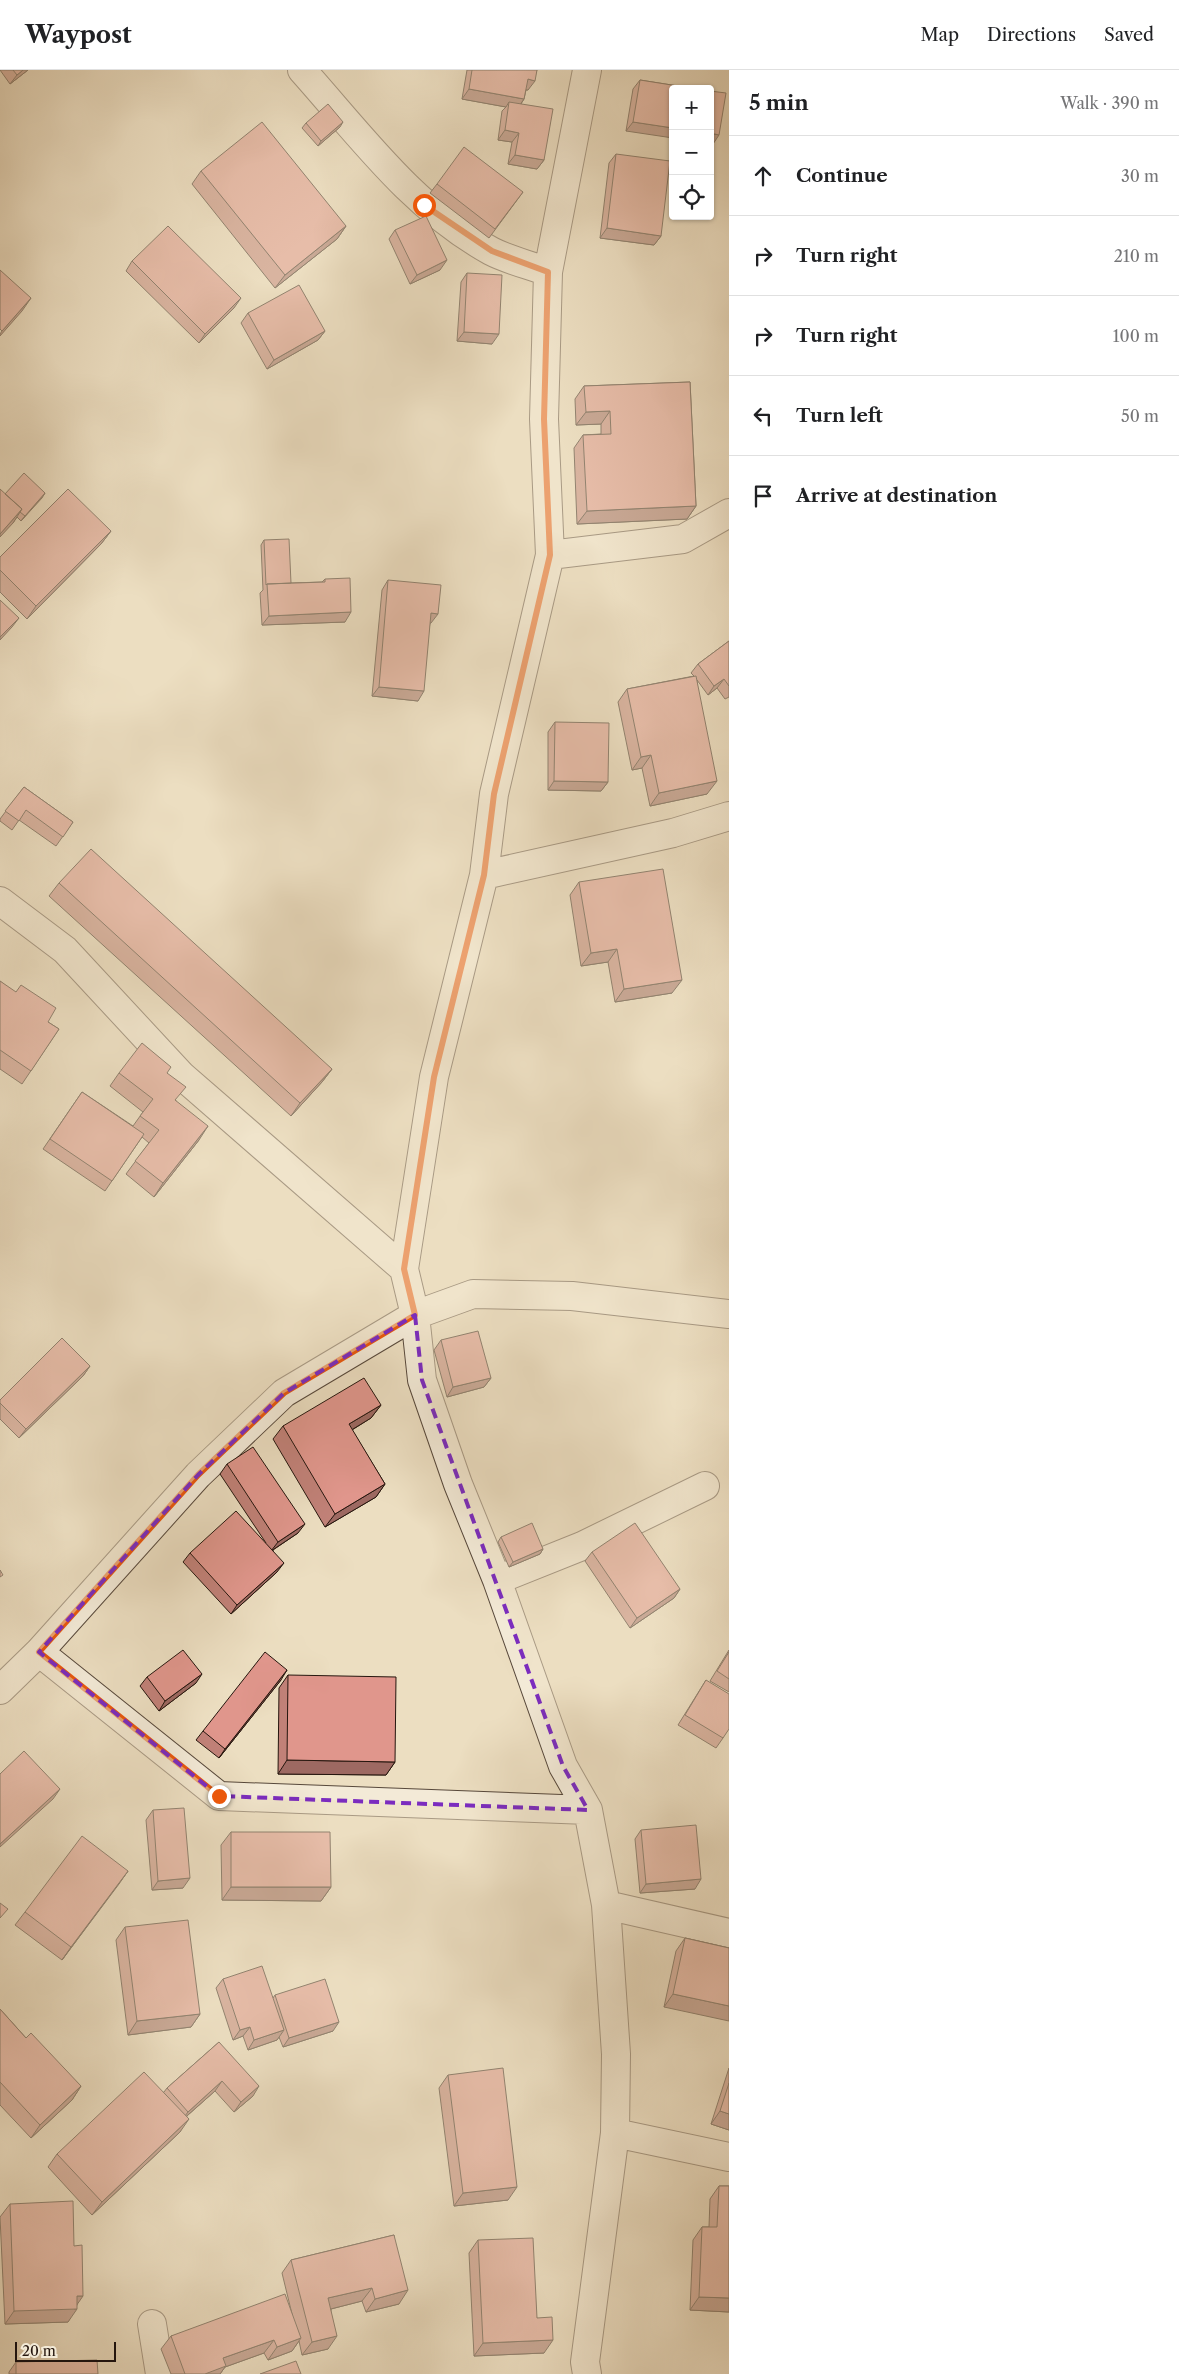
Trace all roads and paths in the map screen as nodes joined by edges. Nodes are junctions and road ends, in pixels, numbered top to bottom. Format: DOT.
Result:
graph roads {
  1 [pos="302,70"];
  2 [pos="587,70"];
  3 [pos="548,272"];
  4 [pos="729,513"];
  5 [pos="550,555"];
  6 [pos="729,816"];
  7 [pos="484,875"];
  8 [pos="0,901"];
  9 [pos="404,1269"];
  10 [pos="729,1314"];
  11 [pos="415,1315"];
  12 [pos="706,1486"];
  13 [pos="497,1580"];
  14 [pos="39,1652"];
  15 [pos="0,1690"];
  16 [pos="588,1810"];
  17 [pos="606,1905"];
  18 [pos="729,1933"];
  19 [pos="615,2133"];
  20 [pos="729,2157"];
  21 [pos="152,2324"];
  22 [pos="160,2374"];
  23 [pos="587,2374"];
  1 -- 3 [label="street"];
  2 -- 3 [label="street"];
  3 -- 5 [label="street"];
  4 -- 5 [label="street"];
  5 -- 7 [label="street"];
  6 -- 7 [label="street"];
  7 -- 9 [label="street"];
  8 -- 9 [label="street"];
  9 -- 11 [label="street"];
  10 -- 11 [label="street"];
  11 -- 13 [label="street"];
  11 -- 14 [label="street"];
  12 -- 13 [label="street"];
  13 -- 16 [label="street"];
  14 -- 15 [label="street"];
  14 -- 16 [label="street"];
  16 -- 17 [label="street"];
  17 -- 18 [label="street"];
  17 -- 19 [label="street"];
  19 -- 20 [label="street"];
  19 -- 23 [label="street"];
  21 -- 22 [label="street"];
}
